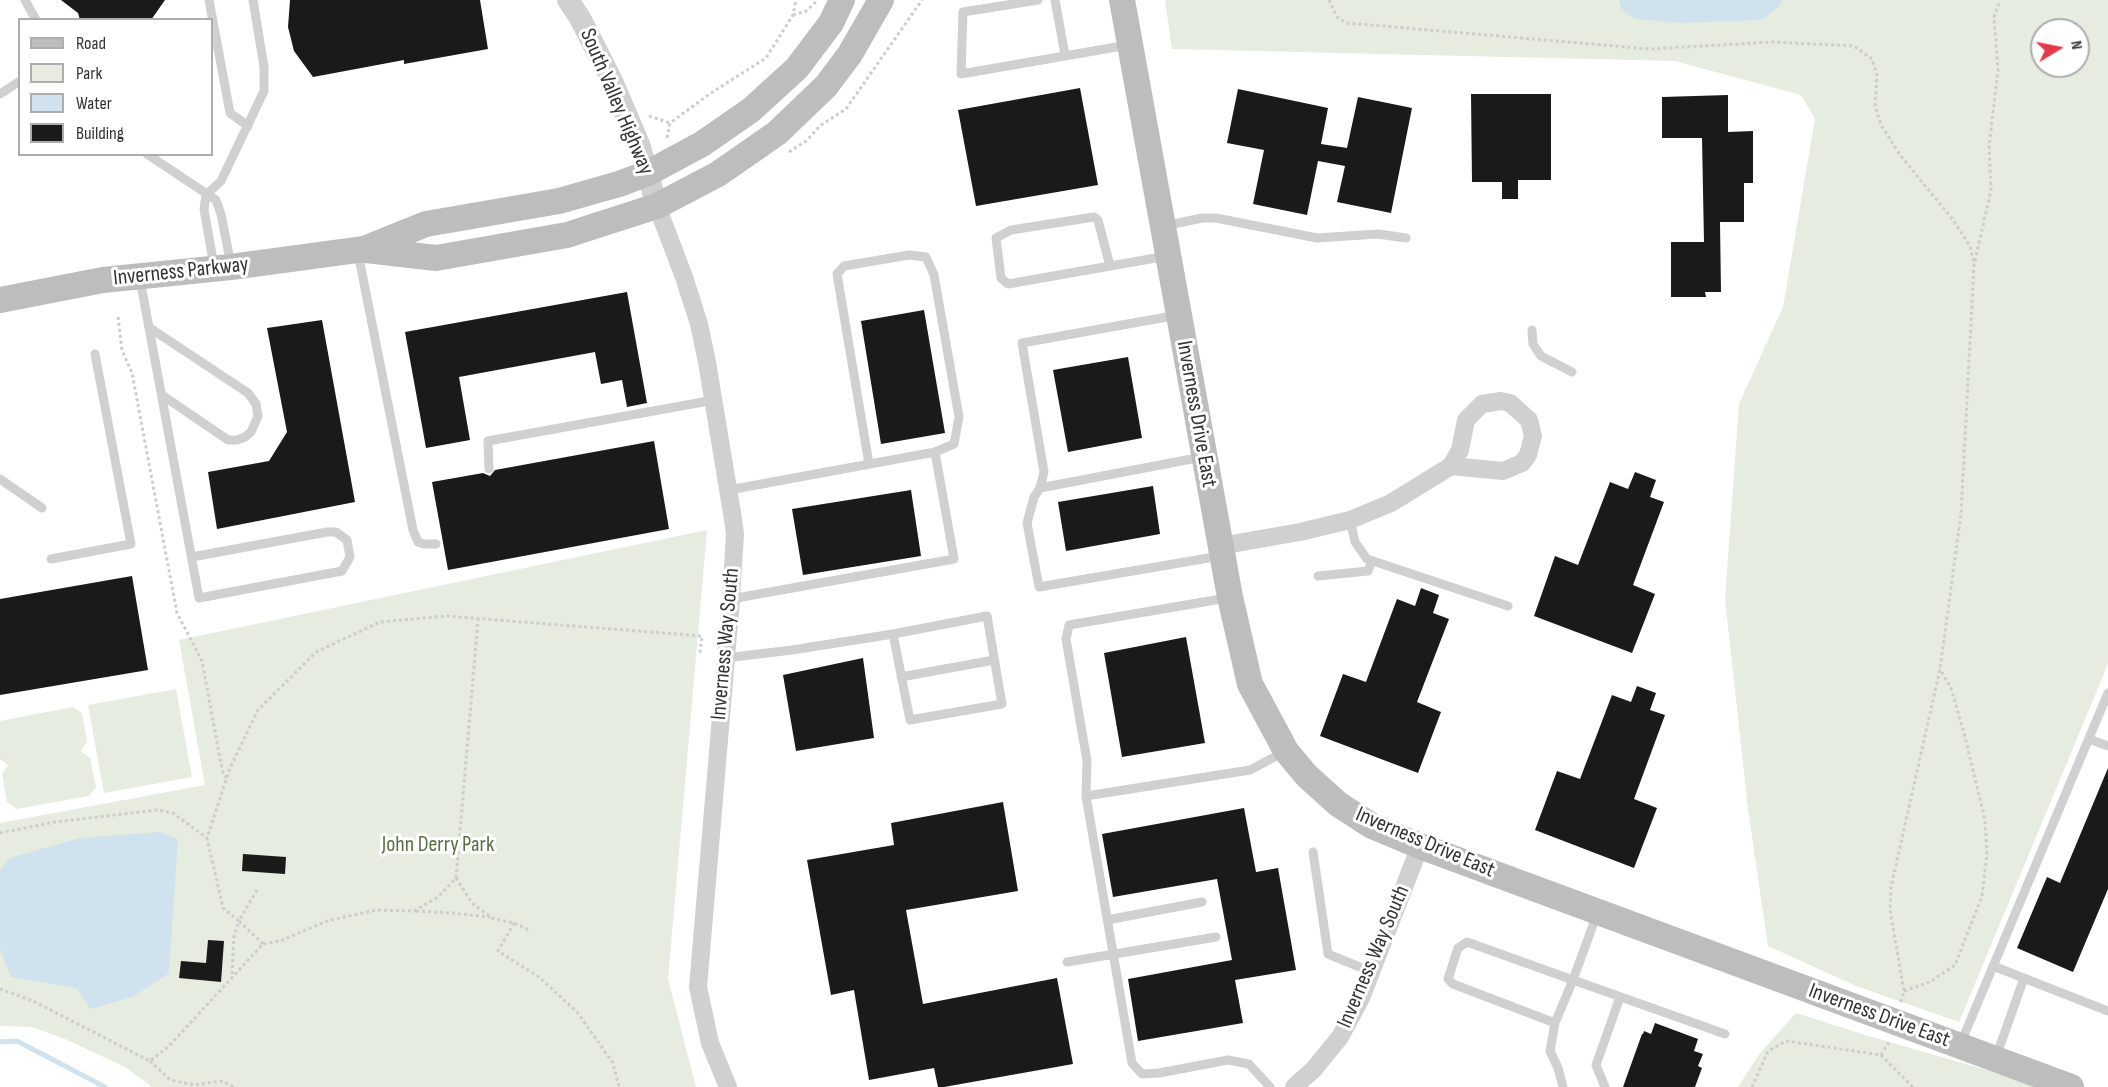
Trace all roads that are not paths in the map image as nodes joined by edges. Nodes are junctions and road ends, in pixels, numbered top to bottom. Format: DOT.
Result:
graph roads {
  1 [pos="25,0"];
  2 [pos="209,0"];
  3 [pos="253,0"];
  4 [pos="568,0"];
  5 [pos="842,0"];
  6 [pos="881,0"];
  7 [pos="1038,0"];
  8 [pos="1055,0"];
  9 [pos="1122,0"];
  10 [pos="35,18"];
  11 [pos="213,18"];
  12 [pos="213,20"];
  13 [pos="1130,45"];
  14 [pos="1065,56"];
  15 [pos="18,82"];
  16 [pos="0,94"];
  17 [pos="248,126"];
  18 [pos="159,158"];
  19 [pos="648,173"];
  20 [pos="207,194"];
  21 [pos="657,206"];
  22 [pos="1162,226"];
  23 [pos="1406,238"];
  24 [pos="361,250"];
  25 [pos="1167,256"];
  26 [pos="1110,266"];
  27 [pos="223,268"];
  28 [pos="140,277"];
  29 [pos="0,300"];
  30 [pos="1178,315"];
  31 [pos="150,328"];
  32 [pos="1532,330"];
  33 [pos="95,354"];
  34 [pos="1572,372"];
  35 [pos="162,395"];
  36 [pos="714,400"];
  37 [pos="935,452"];
  38 [pos="1204,457"];
  39 [pos="869,464"];
  40 [pos="1451,466"];
  41 [pos="489,469"];
  42 [pos="0,479"];
  43 [pos="1040,489"];
  44 [pos="729,490"];
  45 [pos="42,508"];
  46 [pos="1350,520"];
  47 [pos="436,544"];
  48 [pos="1221,551"];
  49 [pos="192,556"];
  50 [pos="51,560"];
  51 [pos="1372,561"];
  52 [pos="1318,576"];
  53 [pos="1230,597"];
  54 [pos="730,599"];
  55 [pos="1508,606"];
  56 [pos="893,634"];
  57 [pos="723,655"];
  58 [pos="994,660"];
  59 [pos="901,676"];
  60 [pos="2108,693"];
  61 [pos="2089,739"];
  62 [pos="2108,746"];
  63 [pos="1286,751"];
  64 [pos="1086,796"];
  65 [pos="1420,846"];
  66 [pos="1313,852"];
  67 [pos="1202,902"];
  68 [pos="1598,912"];
  69 [pos="1107,920"];
  70 [pos="1216,937"];
  71 [pos="1113,954"];
  72 [pos="1067,962"];
  73 [pos="1993,966"];
  74 [pos="1372,972"];
  75 [pos="2024,978"];
  76 [pos="1573,980"];
  77 [pos="1620,997"];
  78 [pos="2108,1011"];
  79 [pos="1555,1023"];
  80 [pos="1725,1034"];
  81 [pos="1960,1046"];
  82 [pos="1995,1059"];
  83 [pos="728,1087"];
  84 [pos="1270,1087"];
  85 [pos="1294,1087"];
  86 [pos="1563,1087"];
  87 [pos="1605,1087"];
  88 [pos="2071,1087"];
  1 -- 10 [label="lane"];
  2 -- 11 [label="lane"];
  3 -- 17 [label="lane"];
  4 -- 19 [label="street, South Valley Highway"];
  5 -- 19 [label="main road, Inverness Parkway"];
  6 -- 21 [label="main road, Inverness Parkway"];
  7 -- 14 [label="lane"];
  8 -- 14 [label="lane"];
  9 -- 13 [label="main road, Inverness Drive East"];
  12 -- 17 [label="lane"];
  13 -- 14 [label="lane"];
  13 -- 22 [label="main road, Inverness Drive East"];
  15 -- 16 [label="lane"];
  17 -- 20 [label="lane"];
  18 -- 20 [label="lane"];
  19 -- 21 [label="street, South Valley Highway"];
  19 -- 24 [label="main road, Inverness Parkway"];
  20 -- 27 [label="lane"];
  20 -- 27 [label="lane"];
  21 -- 24 [label="main road, Inverness Parkway"];
  21 -- 36 [label="street, Inverness Way South"];
  22 -- 23 [label="lane"];
  22 -- 25 [label="main road, Inverness Drive East"];
  24 -- 27 [label="main road, Inverness Parkway"];
  24 -- 47 [label="lane"];
  25 -- 26 [label="lane"];
  25 -- 30 [label="main road, Inverness Drive East"];
  26 -- 26 [label="lane"];
  27 -- 28 [label="main road, Inverness Parkway"];
  28 -- 29 [label="main road, Inverness Parkway"];
  28 -- 31 [label="lane"];
  30 -- 38 [label="main road, Inverness Drive East"];
  30 -- 43 [label="lane"];
  31 -- 35 [label="lane"];
  31 -- 35 [label="lane"];
  32 -- 34 [label="lane"];
  33 -- 50 [label="lane"];
  35 -- 49 [label="lane"];
  36 -- 41 [label="lane"];
  36 -- 44 [label="street, Inverness Way South"];
  37 -- 39 [label="lane"];
  37 -- 39 [label="lane"];
  37 -- 54 [label="lane"];
  38 -- 43 [label="lane"];
  38 -- 48 [label="main road, Inverness Drive East"];
  39 -- 44 [label="lane"];
  40 -- 40 [label="street"];
  40 -- 46 [label="street"];
  42 -- 45 [label="lane"];
  43 -- 48 [label="lane"];
  44 -- 54 [label="street, Inverness Way South"];
  46 -- 48 [label="street"];
  46 -- 51 [label="lane"];
  48 -- 53 [label="main road, Inverness Drive East"];
  49 -- 49 [label="lane"];
  51 -- 52 [label="lane"];
  51 -- 55 [label="lane"];
  53 -- 63 [label="main road, Inverness Drive East"];
  53 -- 64 [label="lane"];
  54 -- 57 [label="street, Inverness Way South"];
  56 -- 57 [label="lane"];
  56 -- 58 [label="lane"];
  56 -- 59 [label="lane"];
  57 -- 83 [label="street, Inverness Way South"];
  58 -- 59 [label="lane"];
  58 -- 59 [label="lane"];
  60 -- 61 [label="lane"];
  61 -- 62 [label="lane"];
  61 -- 73 [label="lane"];
  63 -- 64 [label="lane"];
  63 -- 65 [label="main road, Inverness Drive East"];
  64 -- 69 [label="lane"];
  65 -- 68 [label="main road, Inverness Drive East"];
  65 -- 74 [label="street, Inverness Way South"];
  66 -- 74 [label="lane"];
  67 -- 69 [label="lane"];
  68 -- 76 [label="lane"];
  68 -- 81 [label="main road, Inverness Drive East"];
  69 -- 71 [label="lane"];
  70 -- 71 [label="lane"];
  71 -- 72 [label="lane"];
  71 -- 84 [label="lane"];
  73 -- 75 [label="lane"];
  73 -- 81 [label="lane"];
  74 -- 85 [label="street, Inverness Way South"];
  75 -- 78 [label="lane"];
  75 -- 82 [label="lane"];
  76 -- 77 [label="lane"];
  76 -- 79 [label="lane"];
  76 -- 79 [label="lane"];
  77 -- 80 [label="lane"];
  77 -- 87 [label="lane"];
  79 -- 86 [label="lane"];
  81 -- 82 [label="main road, Inverness Drive East"];
  82 -- 88 [label="main road, Inverness Drive East"];
}
